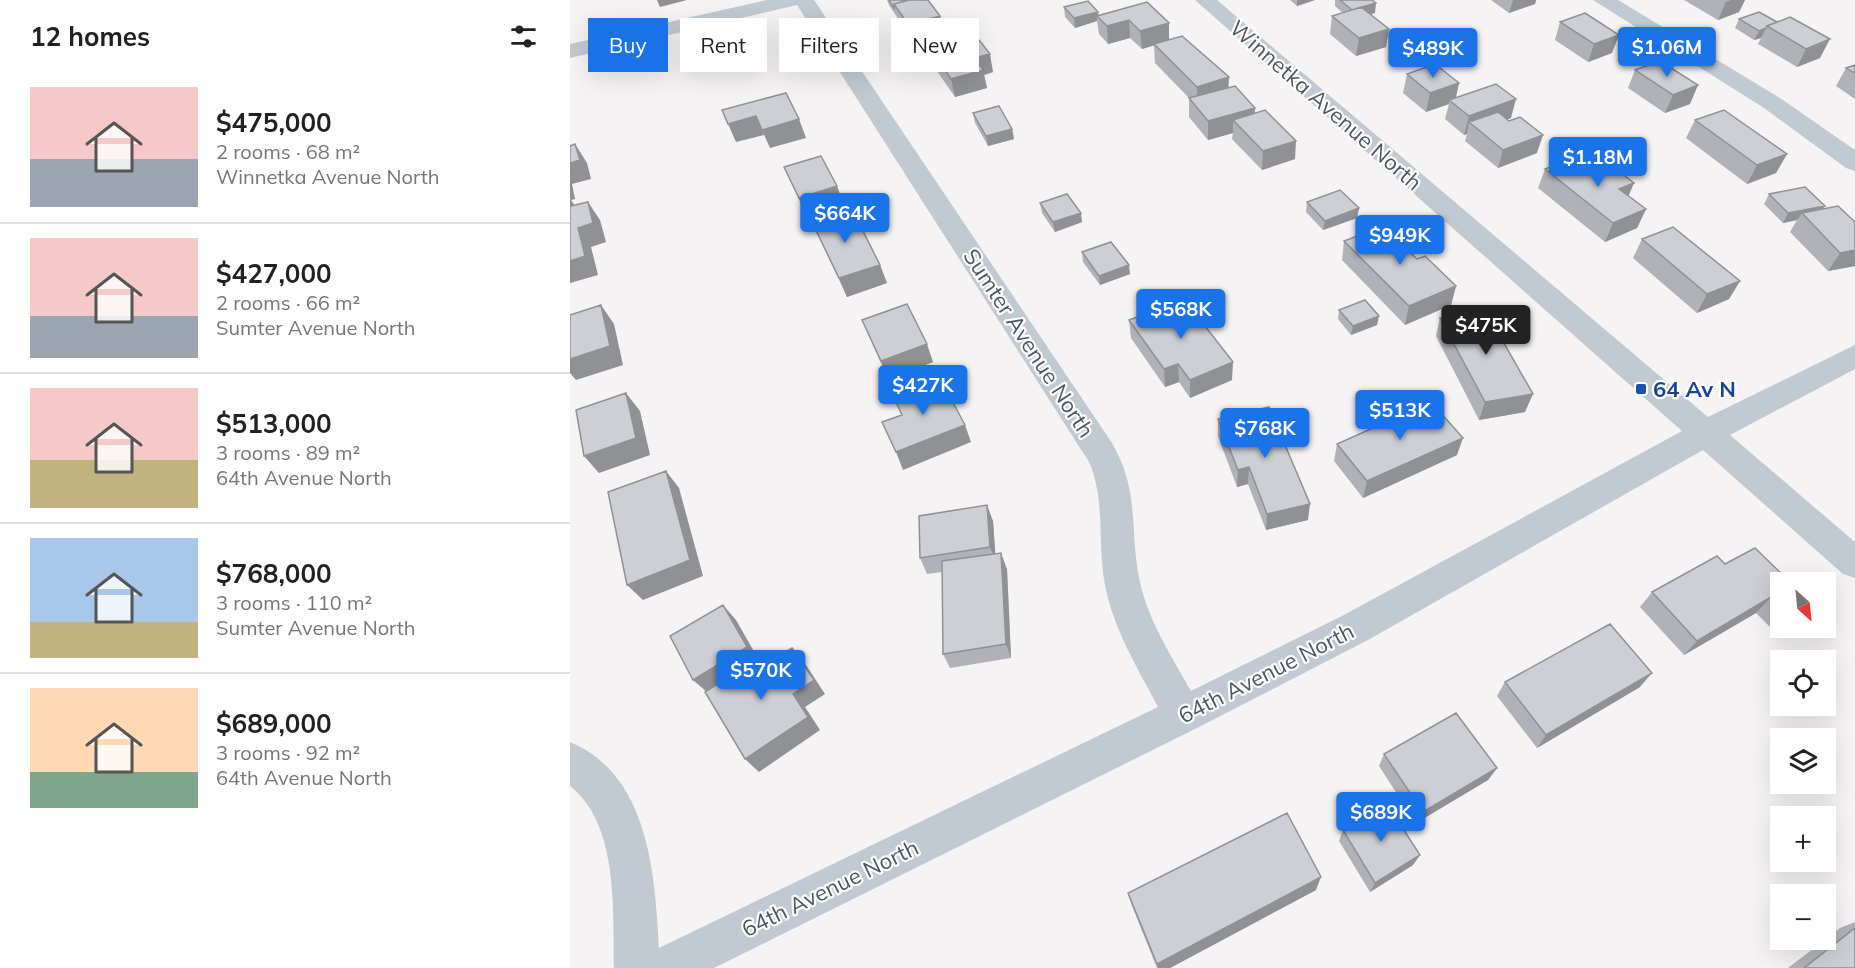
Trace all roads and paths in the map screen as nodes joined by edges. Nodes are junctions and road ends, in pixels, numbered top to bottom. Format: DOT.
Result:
graph roads {
  1 [pos="794,0"];
  2 [pos="804,0"];
  3 [pos="1205,0"];
  4 [pos="1604,0"];
  5 [pos="570,51"];
  6 [pos="1855,163"];
  7 [pos="1855,356"];
  8 [pos="1706,434"];
  9 [pos="1855,563"];
  10 [pos="1183,715"];
  11 [pos="570,762"];
  12 [pos="637,968"];
  13 [pos="666,968"];
  1 -- 5 [label="street"];
  2 -- 10 [label="street, Sumter Avenue North"];
  3 -- 8 [label="street, Winnetka Avenue North"];
  4 -- 6 [label="street"];
  7 -- 8 [label="street, 64th Avenue North"];
  8 -- 9 [label="street, Winnetka Avenue North"];
  8 -- 10 [label="street, 64th Avenue North"];
  10 -- 13 [label="street, 64th Avenue North"];
  11 -- 12 [label="street"];
}
